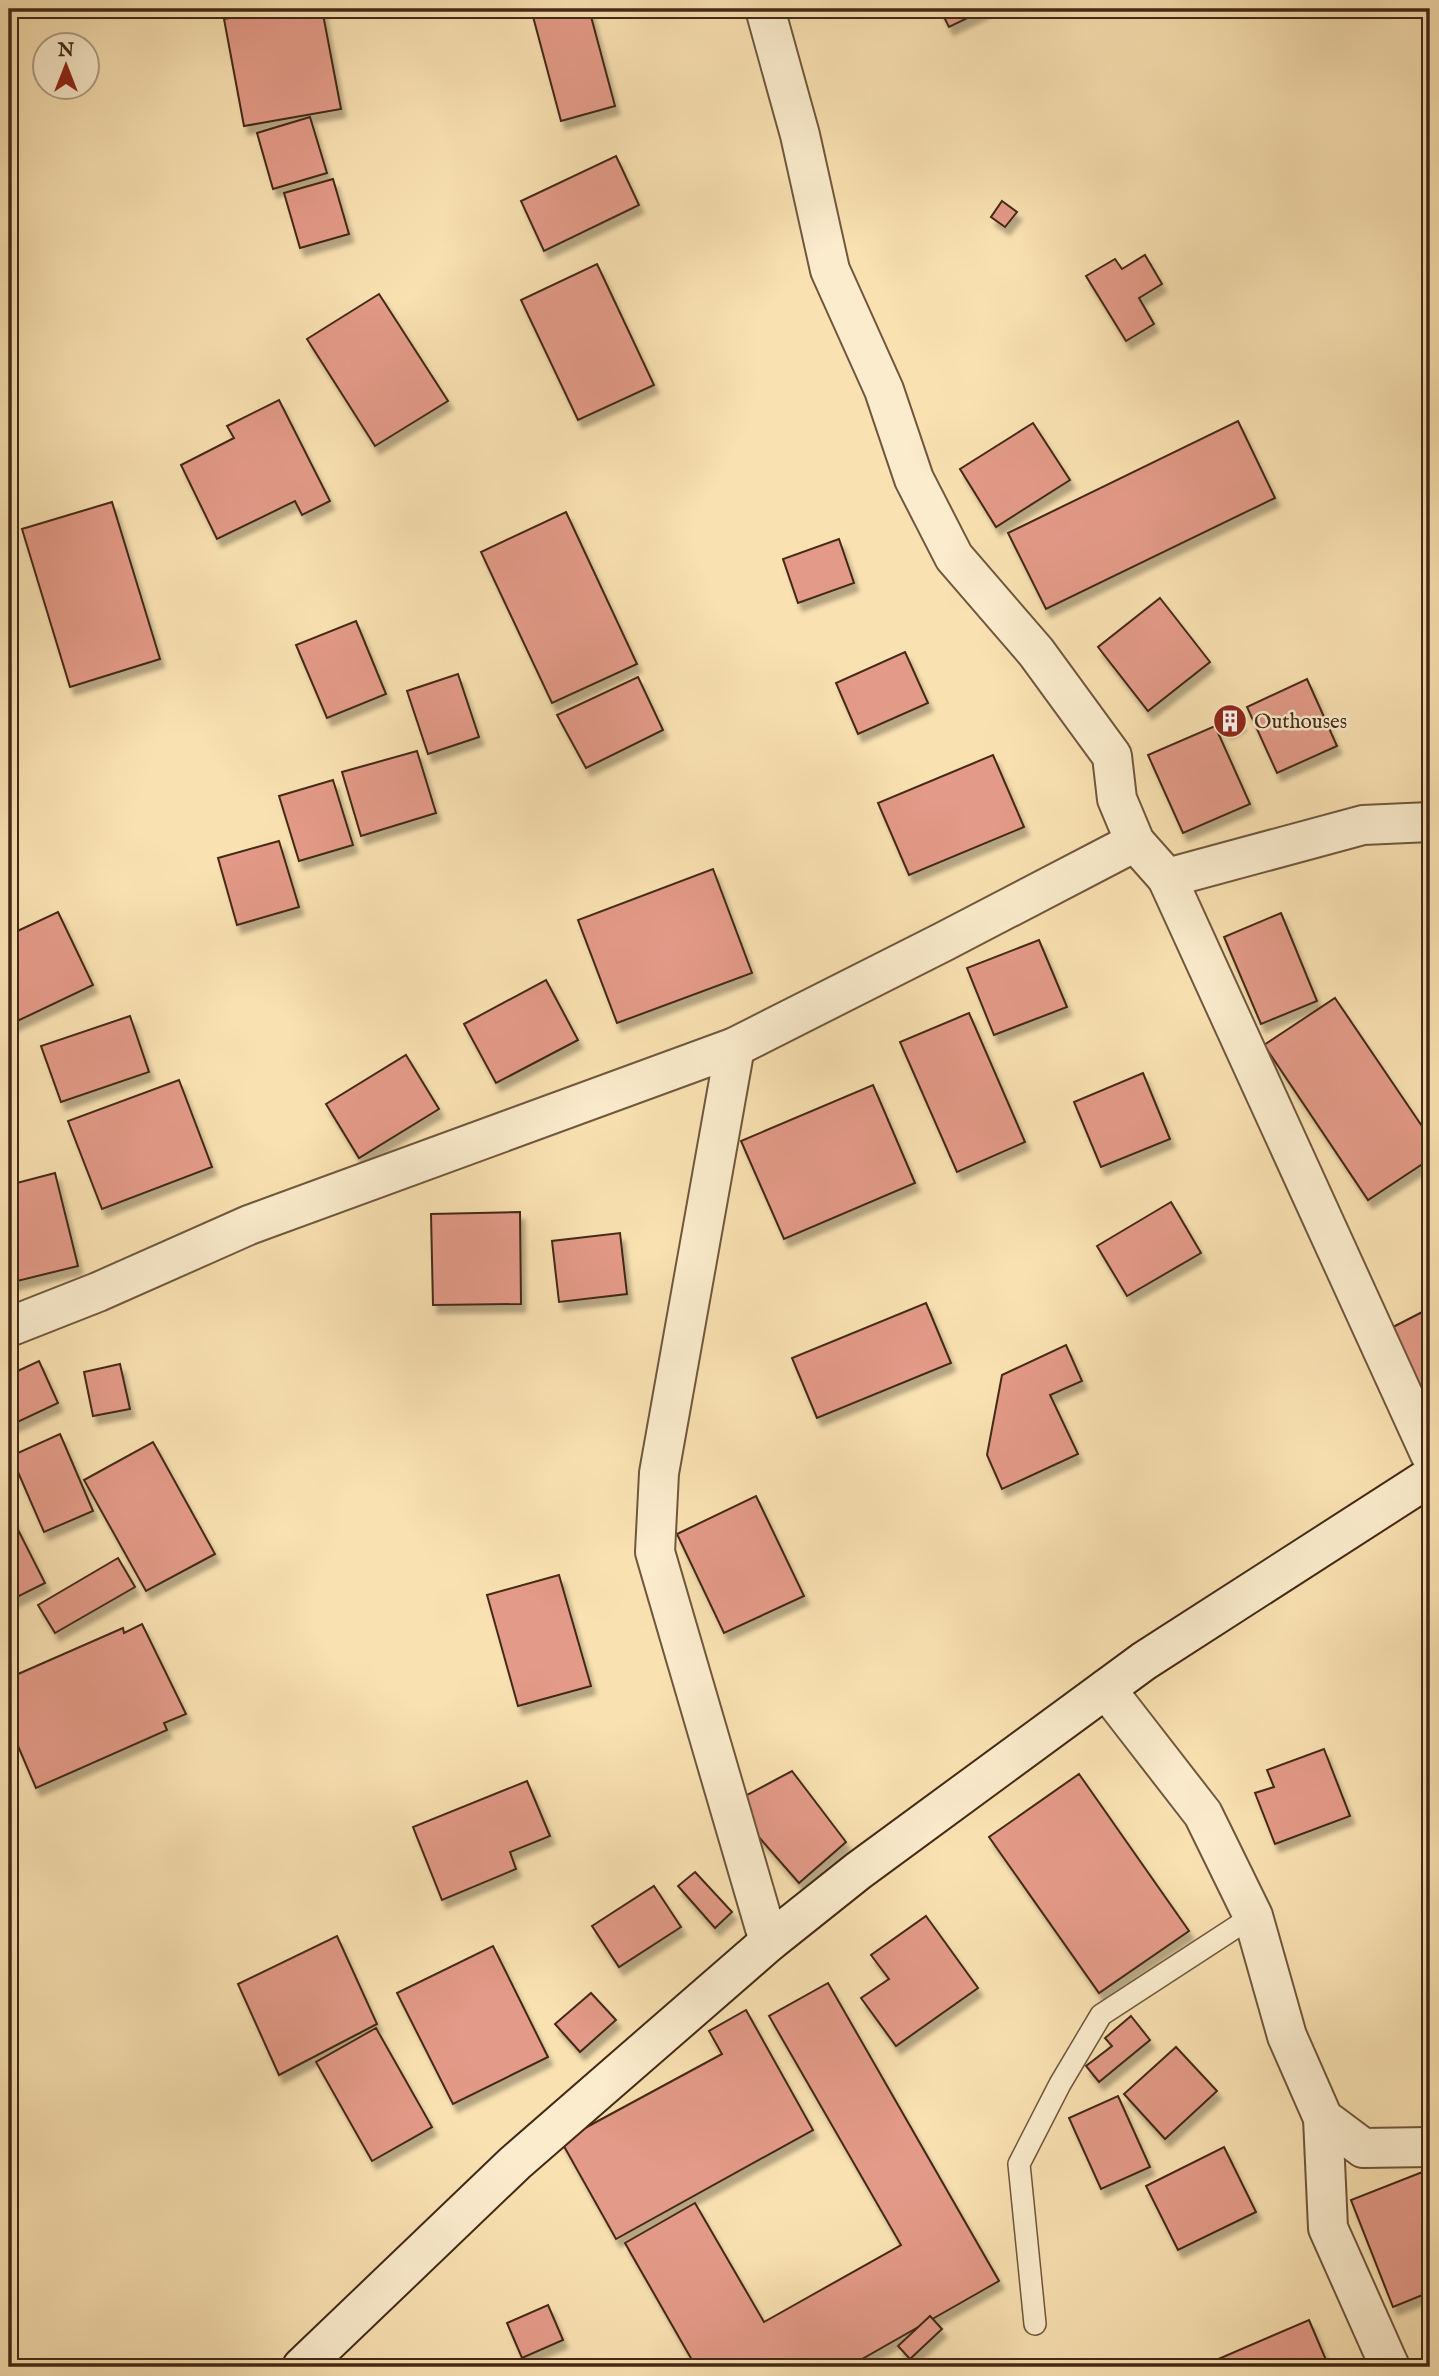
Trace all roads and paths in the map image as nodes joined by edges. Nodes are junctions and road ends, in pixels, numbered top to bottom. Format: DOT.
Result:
graph roads {
  1 [pos="765,9"];
  2 [pos="1430,822"];
  3 [pos="1135,842"];
  4 [pos="1167,878"];
  5 [pos="735,1047"];
  6 [pos="9,1327"];
  7 [pos="1430,1454"];
  8 [pos="1430,1477"];
  9 [pos="1106,1689"];
  10 [pos="1253,1916"];
  11 [pos="769,1942"];
  12 [pos="1323,2118"];
  13 [pos="1430,2147"];
  14 [pos="1035,2324"];
  15 [pos="302,2367"];
  16 [pos="1390,2367"];
  1 -- 3 [label="street"];
  2 -- 4 [label="street"];
  3 -- 4 [label="street"];
  3 -- 5 [label="street"];
  4 -- 7 [label="street"];
  5 -- 6 [label="street"];
  5 -- 11 [label="street"];
  8 -- 9 [label="street"];
  9 -- 10 [label="street"];
  9 -- 11 [label="street"];
  10 -- 12 [label="street"];
  10 -- 14 [label="lane"];
  11 -- 15 [label="street"];
  12 -- 13 [label="street"];
  12 -- 16 [label="street"];
}
